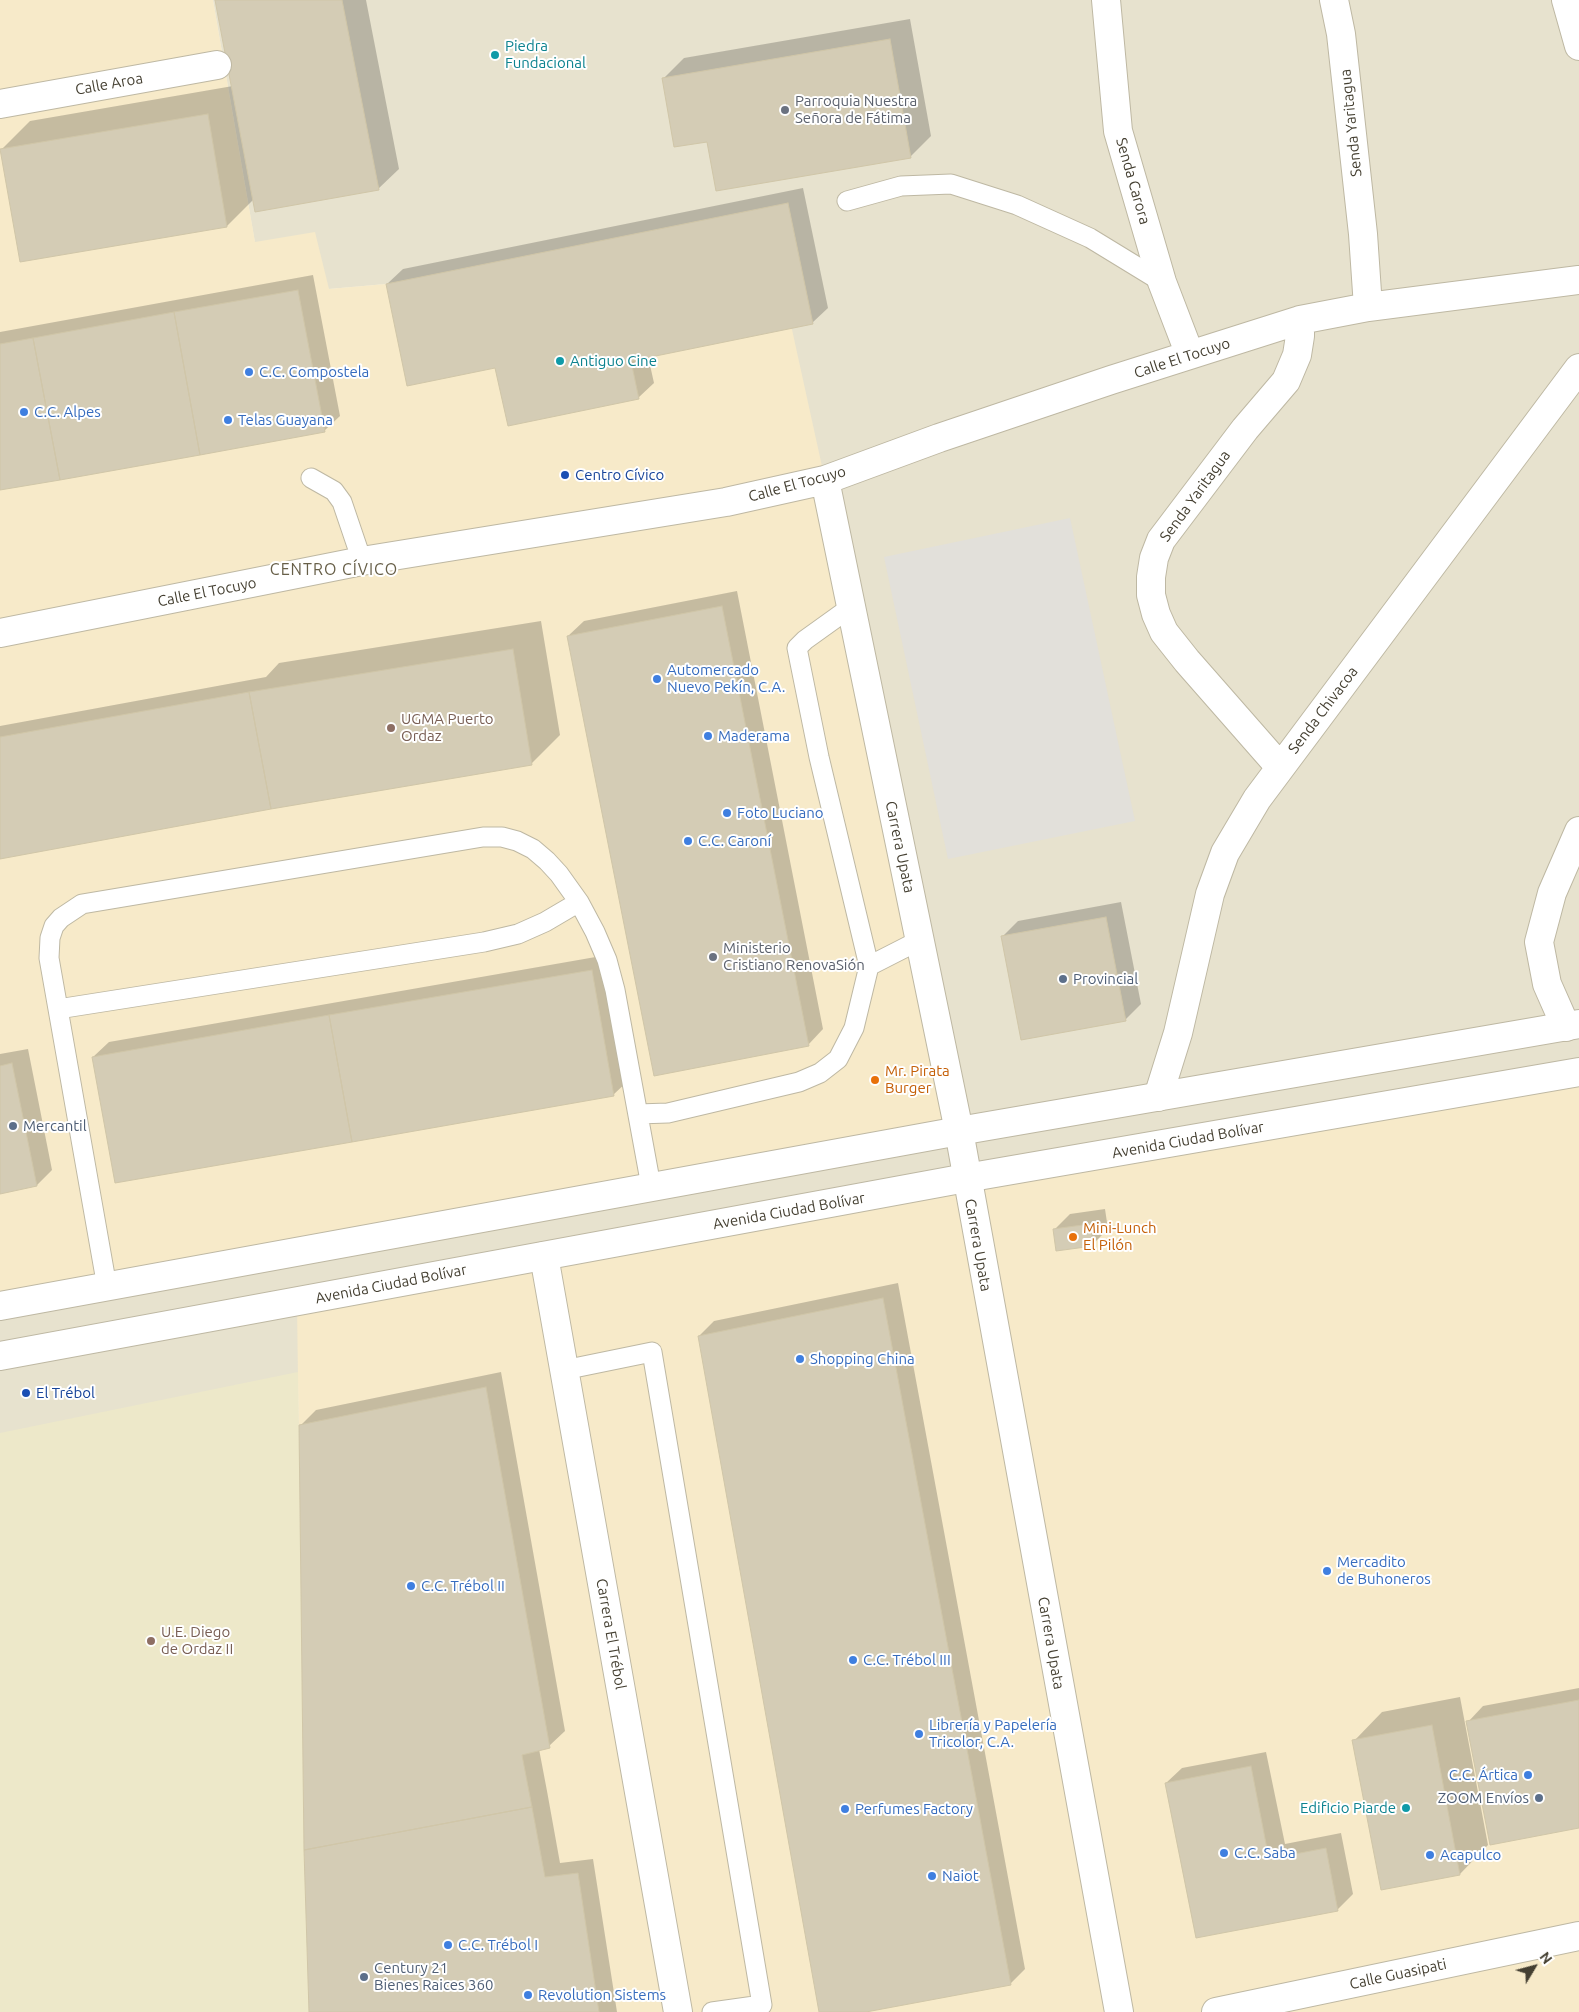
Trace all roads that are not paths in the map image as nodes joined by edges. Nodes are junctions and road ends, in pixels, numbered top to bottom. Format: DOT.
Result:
graph roads {
  1 [pos="1106,0"];
  2 [pos="1334,0"];
  3 [pos="1566,0"];
  4 [pos="1579,46"];
  5 [pos="217,65"];
  6 [pos="0,104"];
  7 [pos="847,201"];
  8 [pos="1579,280"];
  9 [pos="1162,282"];
  10 [pos="1368,307"];
  11 [pos="1300,320"];
  12 [pos="1190,355"];
  13 [pos="1579,368"];
  14 [pos="311,478"];
  15 [pos="826,480"];
  16 [pos="362,561"];
  17 [pos="851,607"];
  18 [pos="0,633"];
  19 [pos="1280,767"];
  20 [pos="1579,831"];
  21 [pos="579,902"];
  22 [pos="920,940"];
  23 [pos="869,966"];
  24 [pos="58,1009"];
  25 [pos="1572,1026"];
  26 [pos="1579,1072"];
  27 [pos="1158,1097"];
  28 [pos="638,1114"];
  29 [pos="959,1132"];
  30 [pos="966,1178"];
  31 [pos="651,1186"];
  32 [pos="544,1256"];
  33 [pos="107,1287"];
  34 [pos="0,1306"];
  35 [pos="0,1356"];
  36 [pos="564,1370"];
  37 [pos="1579,1936"];
  38 [pos="678,2012"];
  39 [pos="712,2012"];
  40 [pos="1119,2012"];
  41 [pos="1216,2012"];
  1 -- 9 [label="street, Senda Carora"];
  2 -- 10 [label="street, Senda Yaritagua"];
  3 -- 4 [label="street"];
  5 -- 6 [label="street, Calle Aroa"];
  7 -- 9 [label="lane"];
  8 -- 10 [label="street, Calle El Tocuyo"];
  9 -- 12 [label="street, Senda Carora"];
  10 -- 11 [label="street, Calle El Tocuyo"];
  11 -- 12 [label="street, Calle El Tocuyo"];
  11 -- 19 [label="street, Senda Yaritagua"];
  12 -- 15 [label="street, Calle El Tocuyo"];
  13 -- 19 [label="street, Senda Chivacoa"];
  14 -- 16 [label="lane"];
  15 -- 16 [label="street, Calle El Tocuyo"];
  15 -- 17 [label="street, Carrera Upata"];
  16 -- 18 [label="street, Calle El Tocuyo"];
  17 -- 22 [label="street, Carrera Upata"];
  17 -- 23 [label="lane"];
  19 -- 27 [label="street, Senda Chivacoa"];
  20 -- 25 [label="street"];
  21 -- 24 [label="lane"];
  21 -- 24 [label="lane"];
  21 -- 28 [label="lane"];
  22 -- 23 [label="lane"];
  22 -- 29 [label="street, Carrera Upata"];
  23 -- 28 [label="lane"];
  24 -- 33 [label="lane"];
  25 -- 27 [label="street"];
  26 -- 30 [label="street, Avenida Ciudad Bolívar"];
  27 -- 29 [label="street"];
  28 -- 31 [label="lane"];
  29 -- 30 [label="street, Carrera Upata"];
  29 -- 31 [label="street"];
  30 -- 32 [label="street, Avenida Ciudad Bolívar"];
  30 -- 40 [label="street, Carrera Upata"];
  31 -- 33 [label="street"];
  32 -- 35 [label="street, Avenida Ciudad Bolívar"];
  32 -- 36 [label="street, Carrera El Trébol"];
  33 -- 34 [label="street"];
  36 -- 38 [label="street, Carrera El Trébol"];
  36 -- 39 [label="lane"];
  37 -- 41 [label="street, Calle Guasipati"];
}
